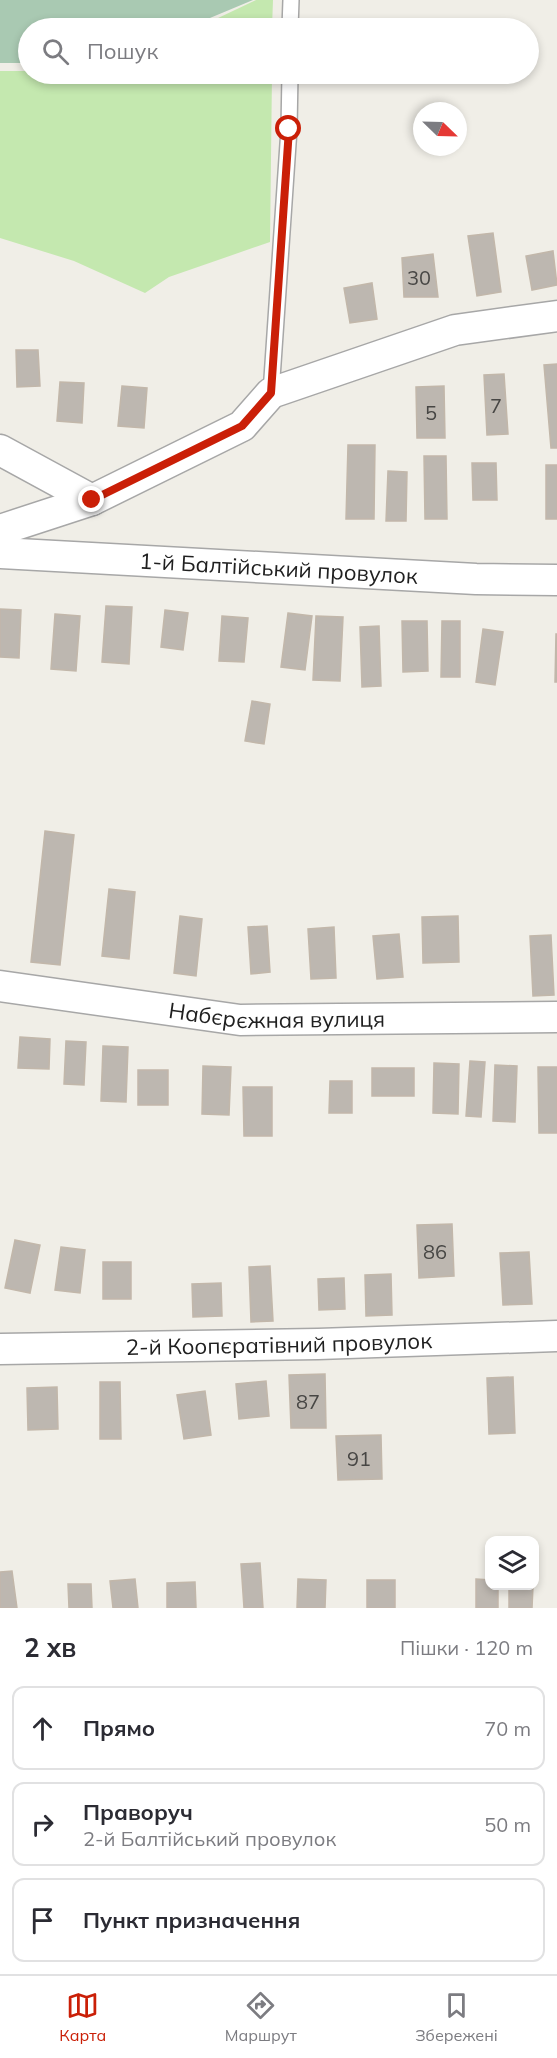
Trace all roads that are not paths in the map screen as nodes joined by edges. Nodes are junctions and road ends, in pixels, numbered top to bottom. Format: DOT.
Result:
graph roads {
  1 [pos="291,0"];
  2 [pos="290,18"];
  3 [pos="290,84"];
  4 [pos="557,316"];
  5 [pos="271,393"];
  6 [pos="0,450"];
  7 [pos="92,500"];
  8 [pos="0,530"];
  9 [pos="0,553"];
  10 [pos="557,580"];
  11 [pos="0,986"];
  12 [pos="557,1017"];
  13 [pos="557,1336"];
  14 [pos="0,1349"];
  1 -- 2 [label="lane"];
  3 -- 5 [label="lane"];
  4 -- 5 [label="street"];
  5 -- 7 [label="street"];
  6 -- 7 [label="street"];
  7 -- 8 [label="street"];
  9 -- 10 [label="street, 1-й Балтійський провулок"];
  11 -- 12 [label="street, Набєрєжная вулиця"];
  13 -- 14 [label="street, 2-й Коопєратівний провулок"];
}
